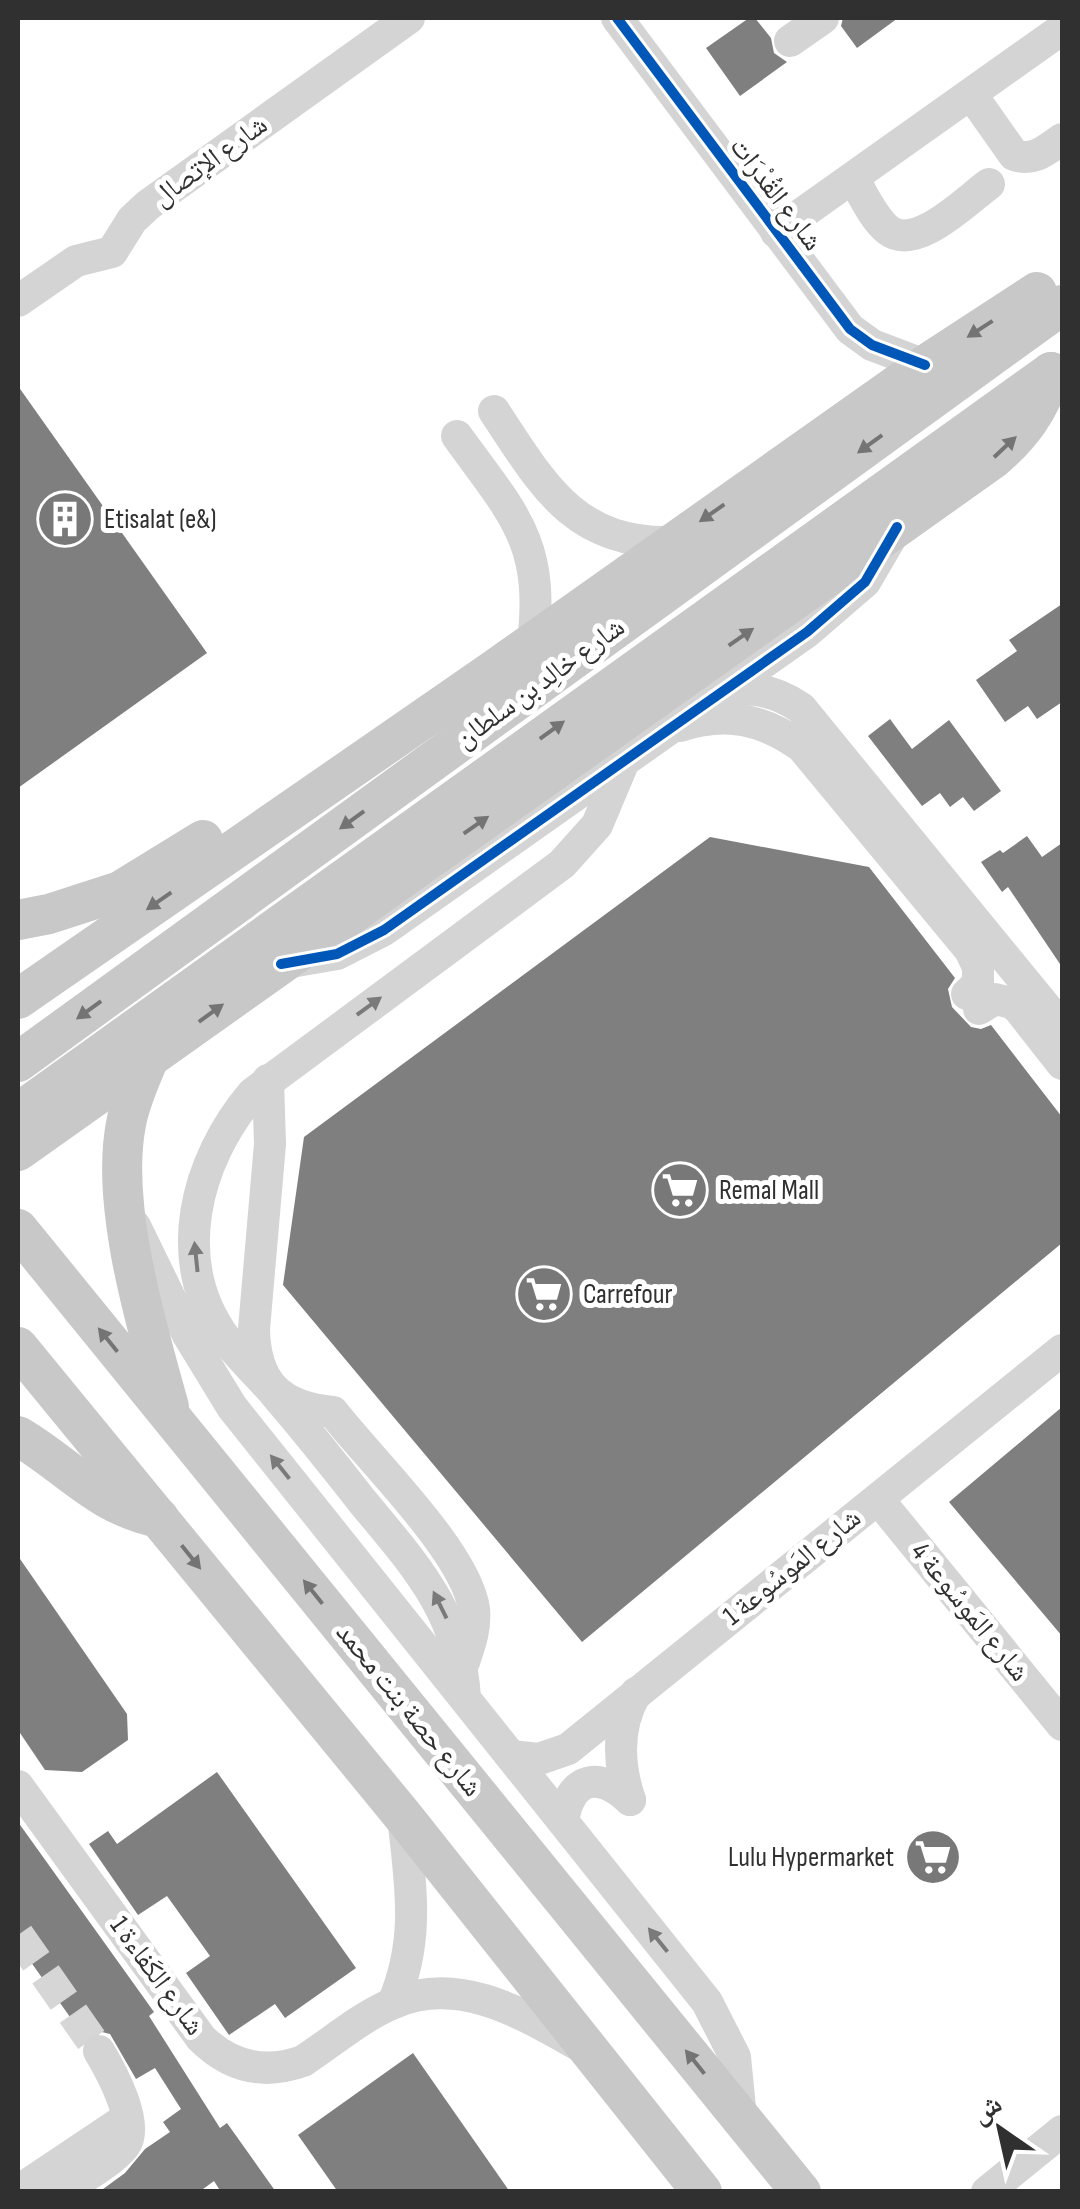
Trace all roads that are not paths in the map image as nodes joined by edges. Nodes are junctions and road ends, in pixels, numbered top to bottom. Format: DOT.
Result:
graph roads {
  1 [pos="408,18"];
  2 [pos="617,18"];
  3 [pos="823,18"];
  4 [pos="1062,29"];
  5 [pos="790,42"];
  6 [pos="971,94"];
  7 [pos="1062,139"];
  8 [pos="853,178"];
  9 [pos="989,184"];
  10 [pos="776,232"];
  11 [pos="1062,277"];
  12 [pos="18,301"];
  13 [pos="1062,305"];
  14 [pos="925,365"];
  15 [pos="1056,368"];
  16 [pos="494,411"];
  17 [pos="457,436"];
  18 [pos="897,527"];
  19 [pos="671,542"];
  20 [pos="533,642"];
  21 [pos="491,672"];
  22 [pos="717,695"];
  23 [pos="666,730"];
  24 [pos="624,761"];
  25 [pos="18,920"];
  26 [pos="281,964"];
  27 [pos="18,999"];
  28 [pos="1062,1027"];
  29 [pos="148,1058"];
  30 [pos="18,1062"];
  31 [pos="1062,1064"];
  32 [pos="268,1080"];
  33 [pos="18,1113"];
  34 [pos="18,1151"];
  35 [pos="126,1210"];
  36 [pos="18,1229"];
  37 [pos="18,1347"];
  38 [pos="1062,1350"];
  39 [pos="276,1394"];
  40 [pos="173,1420"];
  41 [pos="18,1436"];
  42 [pos="878,1499"];
  43 [pos="159,1518"];
  44 [pos="464,1682"];
  45 [pos="638,1690"];
  46 [pos="1062,1726"];
  47 [pos="512,1756"];
  48 [pos="18,1786"];
  49 [pos="403,1816"];
  50 [pos="563,1822"];
  51 [pos="393,2003"];
  52 [pos="586,2049"];
  53 [pos="99,2051"];
  54 [pos="127,2118"];
  55 [pos="740,2118"];
  56 [pos="1062,2132"];
  57 [pos="1023,2177"];
  58 [pos="18,2191"];
  59 [pos="62,2192"];
  60 [pos="702,2192"];
  61 [pos="800,2192"];
  62 [pos="987,2192"];
  1 -- 12 [label="street, شارع الإتصال"];
  2 -- 10 [label="street, شارع القُدْرَات"];
  3 -- 5 [label="street"];
  4 -- 6 [label="street"];
  6 -- 7 [label="street"];
  6 -- 8 [label="street"];
  8 -- 9 [label="street"];
  8 -- 10 [label="street"];
  10 -- 14 [label="street, شارع القُدْرَات"];
  11 -- 14 [label="main road, one-way"];
  13 -- 30 [label="main road, شارع خالِد بن سلطان, one-way"];
  14 -- 19 [label="main road, one-way"];
  18 -- 15 [label="main road, one-way"];
  33 -- 15 [label="main road, شارع خالِد بن سلطان, one-way"];
  16 -- 19 [label="street"];
  17 -- 20 [label="street"];
  18 -- 22 [label="street"];
  26 -- 18 [label="main road, one-way"];
  19 -- 20 [label="main road"];
  20 -- 21 [label="main road"];
  21 -- 25 [label="main road"];
  21 -- 27 [label="main road, one-way"];
  22 -- 23 [label="street"];
  22 -- 28 [label="street"];
  23 -- 24 [label="street"];
  23 -- 31 [label="street"];
  24 -- 26 [label="street"];
  32 -- 24 [label="street, one-way"];
  29 -- 26 [label="main road, one-way"];
  29 -- 34 [label="main road"];
  29 -- 35 [label="main road"];
  32 -- 39 [label="street"];
  39 -- 32 [label="street, one-way"];
  35 -- 40 [label="main road"];
  44 -- 35 [label="street, one-way"];
  40 -- 36 [label="main road, شارع حصة بنت محمد, one-way"];
  37 -- 43 [label="main road"];
  38 -- 42 [label="street, شارع المَوسُوعة 1"];
  39 -- 44 [label="street"];
  55 -- 40 [label="main road, شارع حصة بنت محمد, one-way"];
  41 -- 43 [label="main road"];
  42 -- 45 [label="street, شارع المَوسُوعة 1"];
  42 -- 46 [label="street, شارع المَوسُوعة 4"];
  43 -- 49 [label="main road, one-way"];
  44 -- 47 [label="street"];
  45 -- 47 [label="street, شارع المَوسُوعة 1"];
  45 -- 50 [label="street"];
  47 -- 50 [label="street"];
  48 -- 51 [label="street, شارع الكَفاءة 1"];
  49 -- 51 [label="street"];
  49 -- 52 [label="main road"];
  55 -- 50 [label="street, one-way"];
  51 -- 52 [label="street, شارع الكَفاءة 1"];
  52 -- 60 [label="main road"];
  53 -- 54 [label="street"];
  54 -- 58 [label="street"];
  54 -- 59 [label="street"];
  55 -- 61 [label="main road, شارع حصة بنت محمد"];
  56 -- 57 [label="street"];
  57 -- 62 [label="street"];
}
